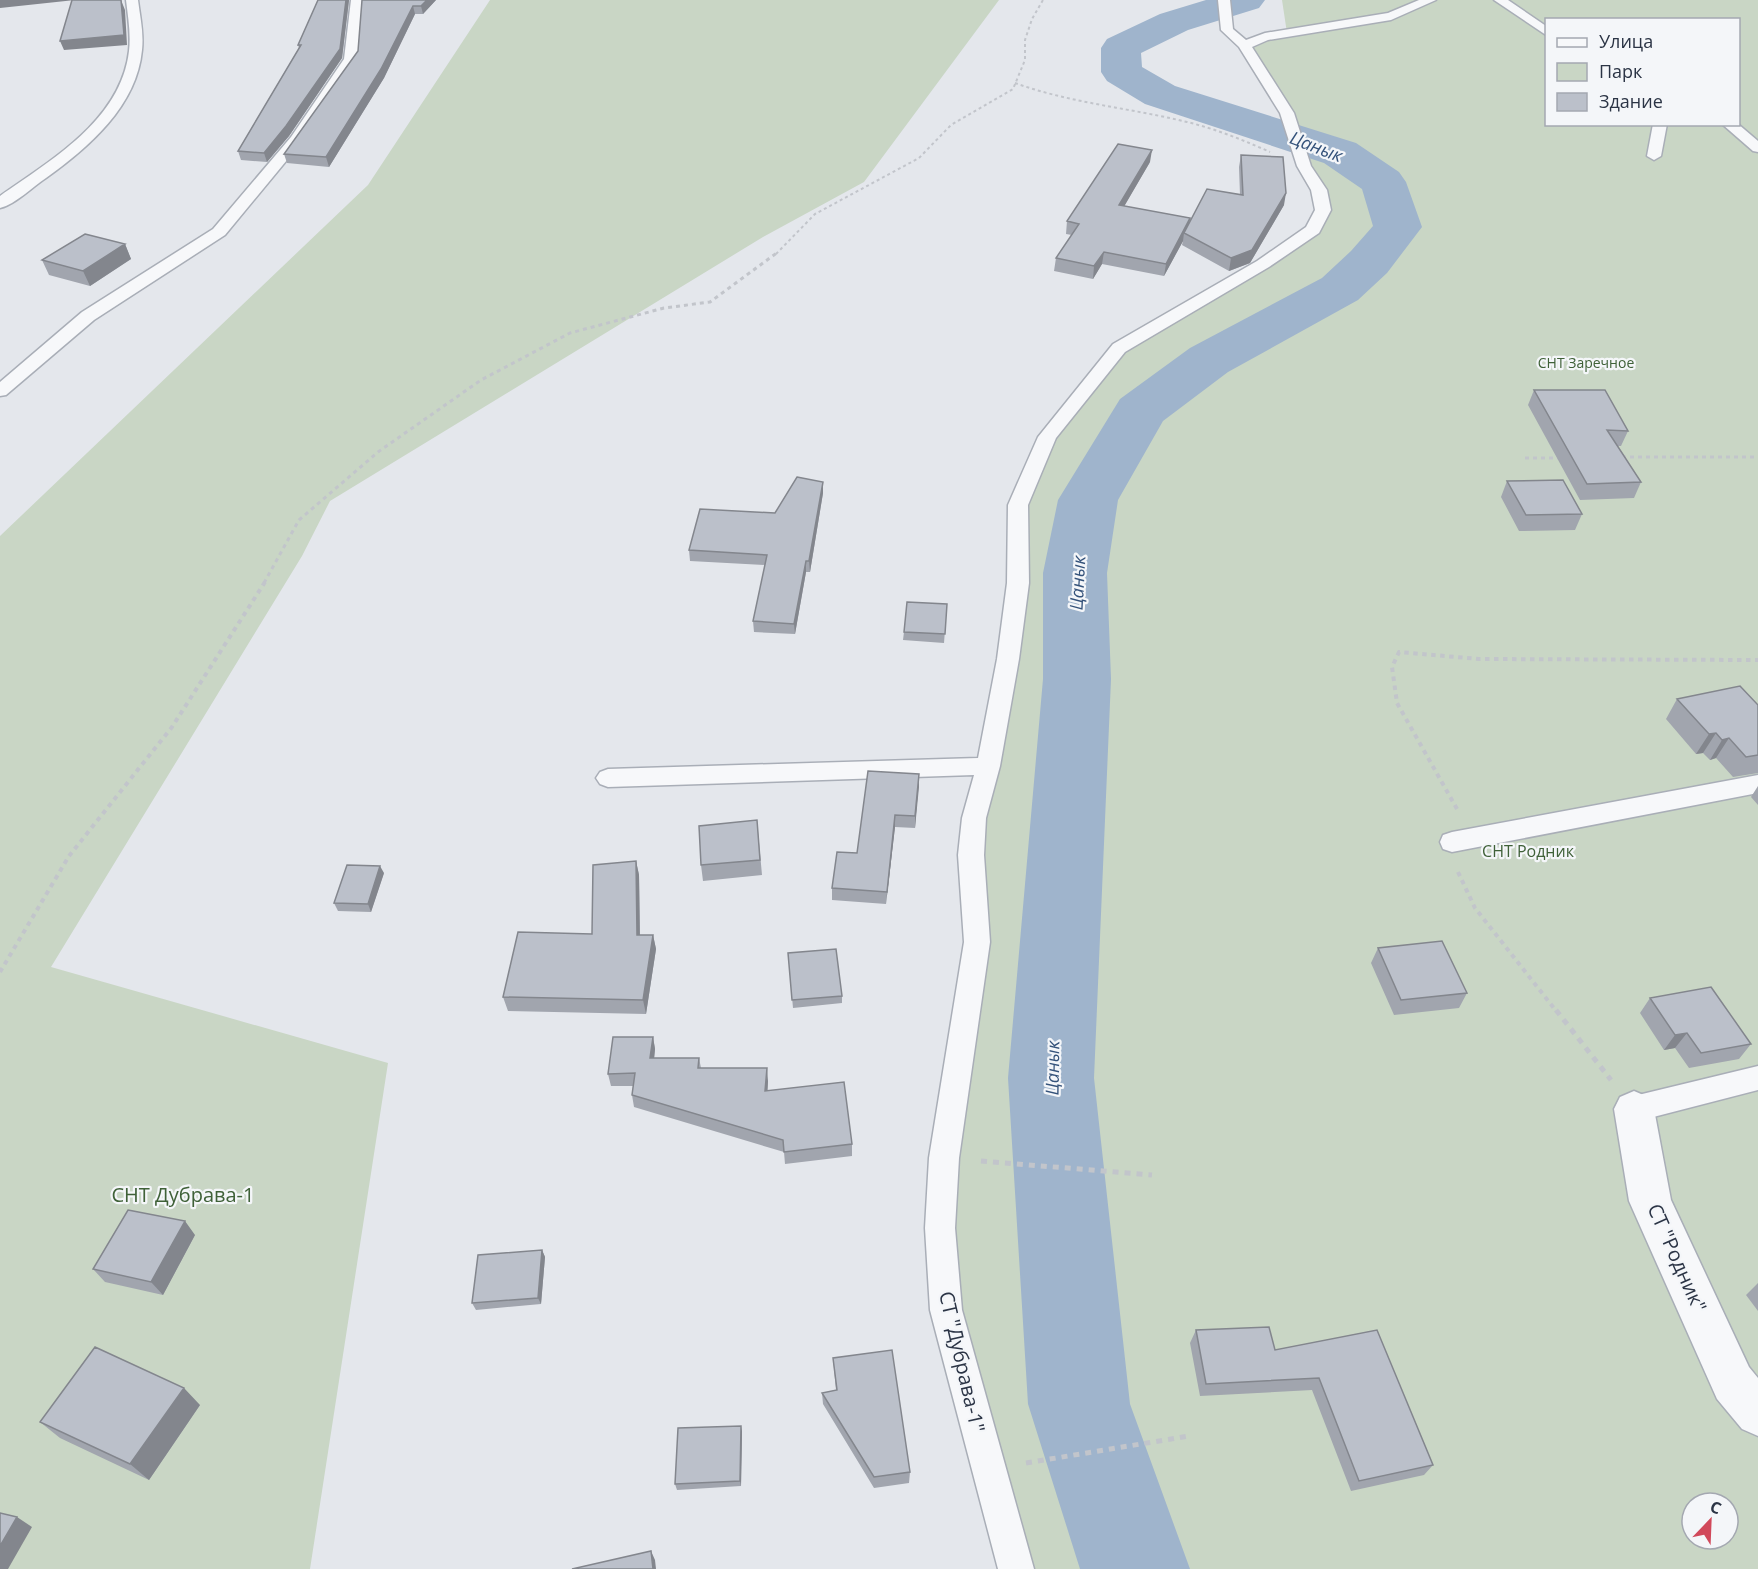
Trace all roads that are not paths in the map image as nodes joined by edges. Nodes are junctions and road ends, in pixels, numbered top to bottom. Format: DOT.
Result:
graph roads {
  1 [pos="132,0"];
  2 [pos="357,0"];
  3 [pos="1430,0"];
  4 [pos="1500,0"];
  5 [pos="1225,4"];
  6 [pos="1545,30"];
  7 [pos="1244,45"];
  8 [pos="1660,126"];
  9 [pos="1731,126"];
  10 [pos="1758,148"];
  11 [pos="1654,156"];
  12 [pos="0,203"];
  13 [pos="0,392"];
  14 [pos="988,766"];
  15 [pos="608,778"];
  16 [pos="1758,784"];
  17 [pos="1452,842"];
  18 [pos="1758,1078"];
  19 [pos="1634,1109"];
  20 [pos="1758,1413"];
  21 [pos="1016,1569"];
  1 -- 12 [label="lane"];
  2 -- 13 [label="lane"];
  3 -- 7 [label="lane"];
  4 -- 6 [label="lane"];
  5 -- 7 [label="lane, СТ \"Дубрава-1\""];
  7 -- 14 [label="lane, СТ \"Дубрава-1\""];
  8 -- 11 [label="lane"];
  9 -- 10 [label="lane"];
  14 -- 15 [label="lane"];
  14 -- 21 [label="lane, СТ \"Дубрава-1\""];
  16 -- 17 [label="lane"];
  18 -- 19 [label="lane, СТ \"Родник\""];
  19 -- 20 [label="street, СТ \"Родник\""];
}
